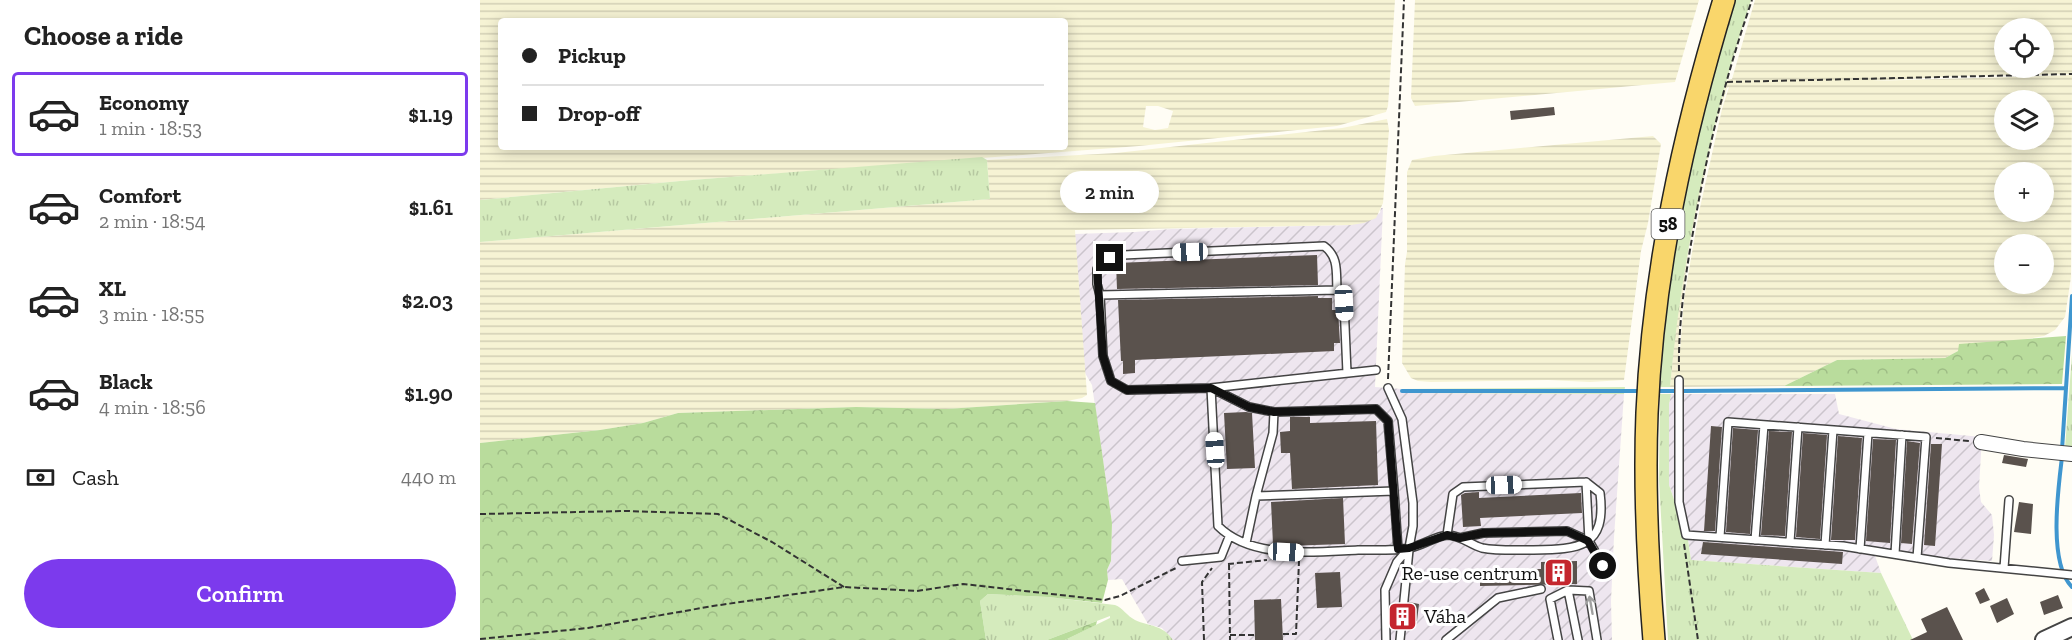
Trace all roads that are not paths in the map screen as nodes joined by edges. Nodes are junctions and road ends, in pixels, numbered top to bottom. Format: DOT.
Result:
graph roads {
  1 [pos="1724,0"];
  2 [pos="1337,290"];
  3 [pos="1100,295"];
  4 [pos="1376,370"];
  5 [pos="1347,373"];
  6 [pos="1679,380"];
  7 [pos="1211,388"];
  8 [pos="1388,388"];
  9 [pos="1274,412"];
  10 [pos="1764,425"];
  11 [pos="1798,427"];
  12 [pos="1833,430"];
  13 [pos="1868,433"];
  14 [pos="1902,435"];
  15 [pos="1981,442"];
  16 [pos="2072,454"];
  17 [pos="1586,482"];
  18 [pos="1394,491"];
  19 [pos="1256,496"];
  20 [pos="2009,500"];
  21 [pos="1447,535"];
  22 [pos="1229,537"];
  23 [pos="1720,537"];
  24 [pos="1460,538"];
  25 [pos="1755,540"];
  26 [pos="1588,541"];
  27 [pos="1246,543"];
  28 [pos="1790,543"];
  29 [pos="1825,545"];
  30 [pos="1409,548"];
  31 [pos="1398,549"];
  32 [pos="1860,549"];
  33 [pos="1895,554"];
  34 [pos="1917,558"];
  35 [pos="1180,564"];
  36 [pos="1603,566"];
  37 [pos="2004,568"];
  38 [pos="2072,575"];
  39 [pos="1541,589"];
  40 [pos="1568,590"];
  41 [pos="2072,627"];
  42 [pos="1386,640"];
  43 [pos="1400,640"];
  44 [pos="1446,640"];
  45 [pos="1558,640"];
  46 [pos="1578,640"];
  47 [pos="1597,640"];
  48 [pos="1654,640"];
  49 [pos="2044,640"];
  1 -- 48 [label="main road, 58"];
  2 -- 3 [label="lane"];
  2 -- 3 [label="lane"];
  2 -- 5 [label="lane"];
  3 -- 7 [label="lane"];
  4 -- 5 [label="lane"];
  5 -- 7 [label="lane"];
  6 -- 23 [label="lane"];
  7 -- 9 [label="lane"];
  7 -- 22 [label="lane"];
  8 -- 30 [label="lane"];
  9 -- 18 [label="lane"];
  9 -- 19 [label="lane"];
  10 -- 11 [label="lane"];
  10 -- 23 [label="lane"];
  10 -- 25 [label="lane"];
  11 -- 12 [label="lane"];
  11 -- 28 [label="lane"];
  12 -- 13 [label="lane"];
  12 -- 29 [label="lane"];
  13 -- 14 [label="lane"];
  13 -- 32 [label="lane"];
  14 -- 33 [label="lane"];
  14 -- 34 [label="lane"];
  15 -- 16 [label="street"];
  17 -- 21 [label="lane"];
  17 -- 26 [label="lane"];
  17 -- 26 [label="lane"];
  18 -- 19 [label="lane"];
  18 -- 31 [label="lane"];
  19 -- 27 [label="lane"];
  20 -- 37 [label="lane"];
  21 -- 24 [label="lane"];
  21 -- 30 [label="lane"];
  22 -- 27 [label="lane"];
  22 -- 35 [label="lane"];
  23 -- 25 [label="lane"];
  24 -- 26 [label="lane"];
  24 -- 26 [label="lane"];
  25 -- 28 [label="lane"];
  26 -- 36 [label="lane"];
  27 -- 31 [label="lane"];
  28 -- 29 [label="lane"];
  29 -- 32 [label="lane"];
  30 -- 31 [label="lane"];
  30 -- 42 [label="lane"];
  30 -- 43 [label="lane"];
  32 -- 33 [label="lane"];
  33 -- 34 [label="lane"];
  34 -- 37 [label="lane"];
  37 -- 38 [label="lane"];
  39 -- 44 [label="lane"];
  40 -- 45 [label="lane"];
  40 -- 46 [label="lane"];
  47 -- 40 [label="lane, one-way"];
  41 -- 49 [label="street"];
}
